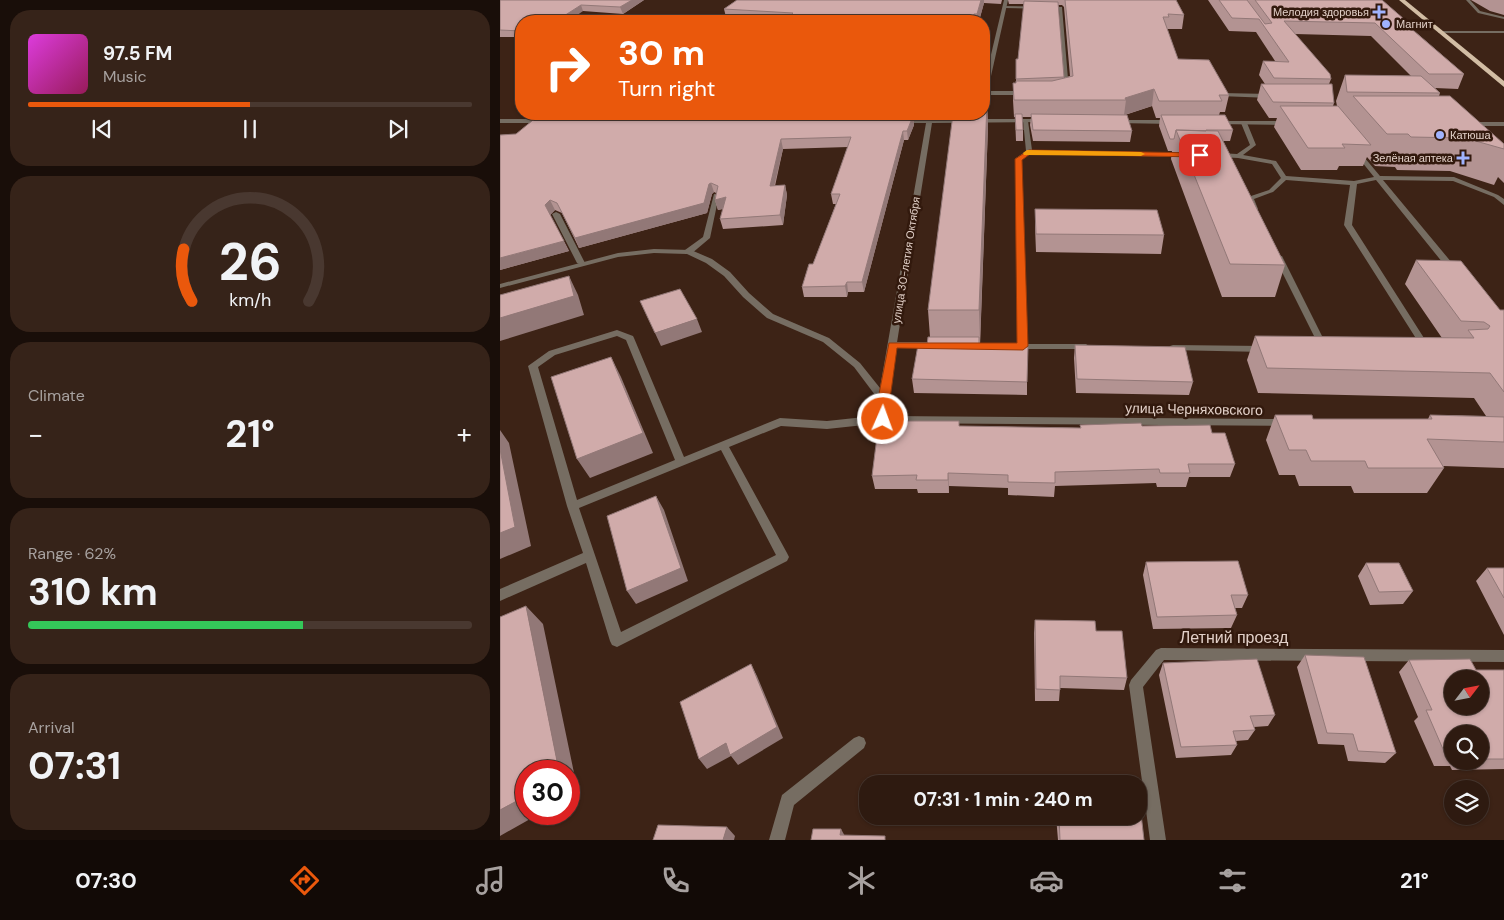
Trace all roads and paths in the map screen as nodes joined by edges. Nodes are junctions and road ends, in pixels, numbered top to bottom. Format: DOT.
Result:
graph roads {
  1 [pos="1006,0"];
  2 [pos="1402,0"];
  3 [pos="1468,0"];
  4 [pos="1004,7"];
  5 [pos="1504,18"];
  6 [pos="1440,32"];
  7 [pos="1504,32"];
  8 [pos="990,38"];
  9 [pos="997,38"];
  10 [pos="990,68"];
  11 [pos="1504,85"];
  12 [pos="1059,91"];
  13 [pos="990,93"];
  14 [pos="1032,93"];
  15 [pos="1221,95"];
  16 [pos="1276,96"];
  17 [pos="890,120"];
  18 [pos="500,121"];
  19 [pos="549,121"];
  20 [pos="929,121"];
  21 [pos="977,121"];
  22 [pos="1025,121"];
  23 [pos="1055,121"];
  24 [pos="1115,122"];
  25 [pos="1184,122"];
  26 [pos="1214,123"];
  27 [pos="1244,123"];
  28 [pos="1294,123"];
  29 [pos="1457,124"];
  30 [pos="1504,124"];
  31 [pos="1352,147"];
  32 [pos="1029,152"];
  33 [pos="1188,155"];
  34 [pos="1208,155"];
  35 [pos="1238,156"];
  36 [pos="1284,178"];
  37 [pos="1376,178"];
  38 [pos="1354,183"];
  39 [pos="716,195"];
  40 [pos="1504,203"];
  41 [pos="556,214"];
  42 [pos="1258,216"];
  43 [pos="1276,251"];
  44 [pos="688,252"];
  45 [pos="581,263"];
  46 [pos="1457,275"];
  47 [pos="500,286"];
  48 [pos="892,345"];
  49 [pos="939,346"];
  50 [pos="967,346"];
  51 [pos="1023,346"];
  52 [pos="1100,347"];
  53 [pos="1159,348"];
  54 [pos="1276,349"];
  55 [pos="1324,349"];
  56 [pos="1427,350"];
  57 [pos="883,399"];
  58 [pos="883,419"];
  59 [pos="1297,424"];
  60 [pos="723,445"];
  61 [pos="681,462"];
  62 [pos="573,506"];
  63 [pos="589,556"];
  64 [pos="500,595"];
  65 [pos="1504,656"];
  66 [pos="859,744"];
  67 [pos="777,840"];
  68 [pos="1158,840"];
  1 -- 4 [label="street"];
  2 -- 6 [label="highway"];
  3 -- 5 [label="street"];
  4 -- 9 [label="street"];
  4 -- 12 [label="street"];
  6 -- 7 [label="street"];
  6 -- 11 [label="highway"];
  8 -- 9 [label="street"];
  9 -- 10 [label="street"];
  13 -- 14 [label="street"];
  15 -- 16 [label="street"];
  17 -- 20 [label="street"];
  18 -- 19 [label="street"];
  20 -- 21 [label="street"];
  20 -- 48 [label="street, улица 30-летия Октября"];
  21 -- 22 [label="street"];
  22 -- 23 [label="street"];
  22 -- 32 [label="street"];
  24 -- 25 [label="street"];
  26 -- 27 [label="street"];
  27 -- 28 [label="street"];
  27 -- 35 [label="street"];
  29 -- 30 [label="street"];
  31 -- 37 [label="street"];
  32 -- 33 [label="street"];
  32 -- 51 [label="street"];
  34 -- 35 [label="street"];
  35 -- 36 [label="street"];
  36 -- 38 [label="street"];
  36 -- 42 [label="street"];
  37 -- 38 [label="street"];
  37 -- 40 [label="street"];
  37 -- 46 [label="street"];
  38 -- 56 [label="street"];
  39 -- 44 [label="street"];
  41 -- 45 [label="street"];
  43 -- 55 [label="street"];
  44 -- 45 [label="street"];
  44 -- 57 [label="street"];
  45 -- 47 [label="street"];
  48 -- 49 [label="street"];
  48 -- 57 [label="street, улица 30-летия Октября"];
  50 -- 51 [label="street"];
  51 -- 52 [label="street"];
  53 -- 54 [label="street"];
  57 -- 58 [label="street, улица 30-летия Октября"];
  58 -- 59 [label="street, улица Черняховского"];
  58 -- 60 [label="street, улица Черняховского"];
  60 -- 61 [label="street, улица Черняховского"];
  60 -- 63 [label="street"];
  61 -- 62 [label="street, улица Черняховского"];
  61 -- 62 [label="street"];
  62 -- 63 [label="street"];
  63 -- 64 [label="street"];
  65 -- 68 [label="street, Летний проезд"];
  66 -- 67 [label="street"];
}
